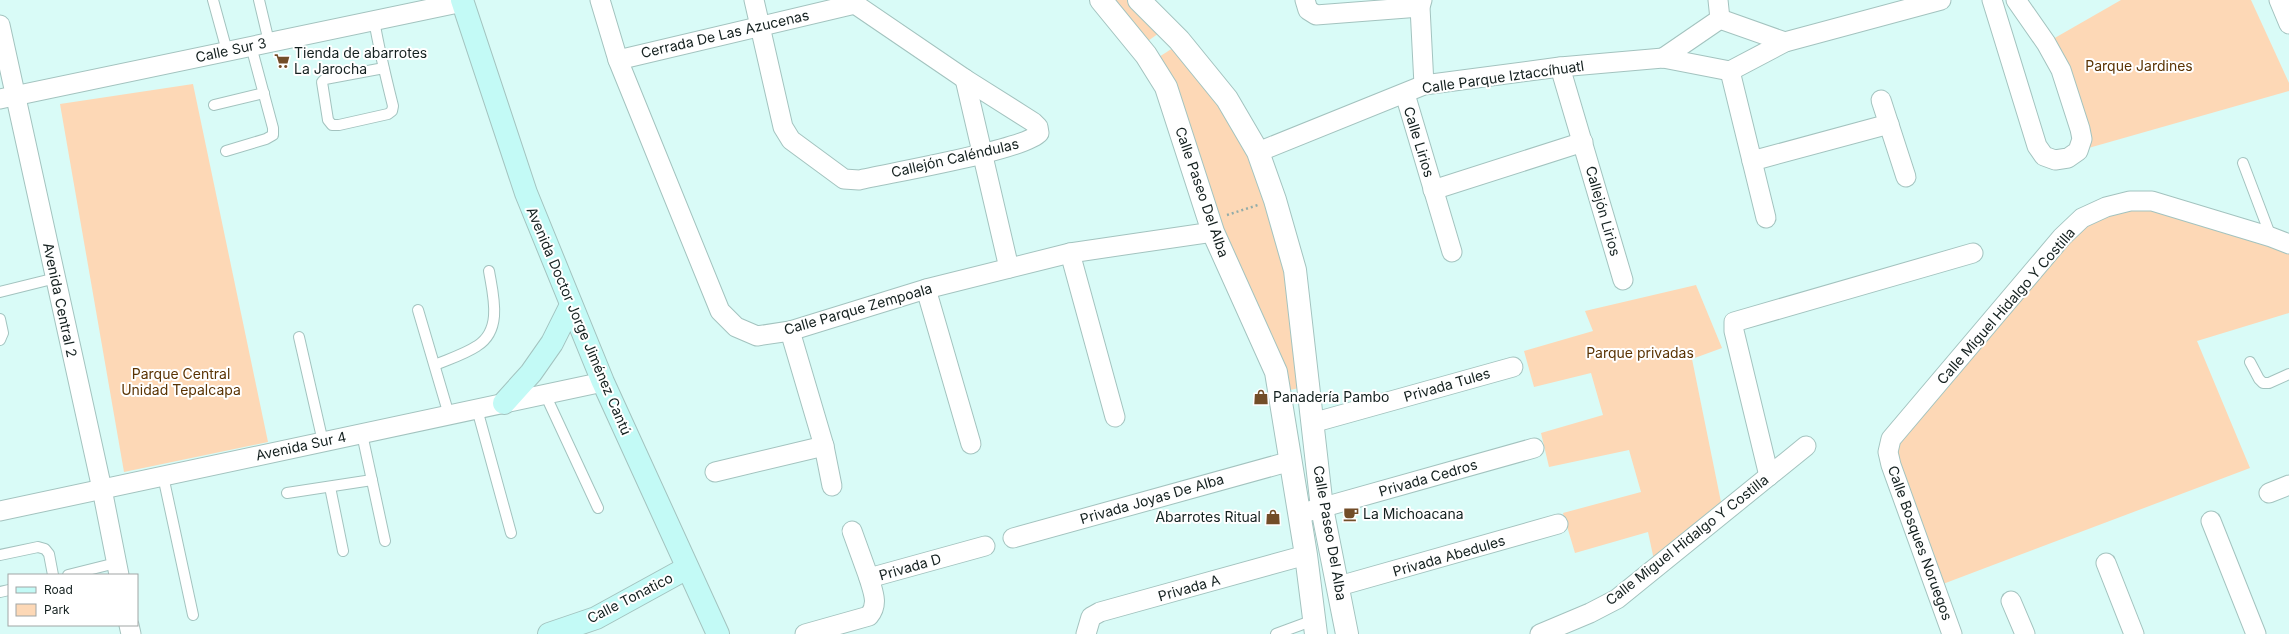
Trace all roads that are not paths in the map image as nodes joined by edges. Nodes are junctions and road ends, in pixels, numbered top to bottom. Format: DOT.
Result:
graph roads {
  1 [pos="213,0"];
  2 [pos="260,0"];
  3 [pos="600,0"];
  4 [pos="754,0"];
  5 [pos="1101,0"];
  6 [pos="1139,0"];
  7 [pos="1305,0"];
  8 [pos="1718,0"];
  9 [pos="1941,0"];
  10 [pos="1992,0"];
  11 [pos="2016,0"];
  12 [pos="2279,0"];
  13 [pos="462,1"];
  14 [pos="852,2"];
  15 [pos="1421,4"];
  16 [pos="1720,19"];
  17 [pos="374,20"];
  18 [pos="2289,24"];
  19 [pos="0,25"];
  20 [pos="759,26"];
  21 [pos="1701,32"];
  22 [pos="1179,40"];
  23 [pos="1785,42"];
  24 [pos="260,44"];
  25 [pos="227,51"];
  26 [pos="1146,55"];
  27 [pos="1663,58"];
  28 [pos="618,60"];
  29 [pos="1703,66"];
  30 [pos="1560,67"];
  31 [pos="384,68"];
  32 [pos="1730,71"];
  33 [pos="965,79"];
  34 [pos="1424,85"];
  35 [pos="264,93"];
  36 [pos="1404,94"];
  37 [pos="8,97"];
  38 [pos="1881,100"];
  39 [pos="214,104"];
  40 [pos="1889,124"];
  41 [pos="1583,142"];
  42 [pos="226,151"];
  43 [pos="1258,152"];
  44 [pos="982,154"];
  45 [pos="1752,161"];
  46 [pos="2243,163"];
  47 [pos="1906,177"];
  48 [pos="1433,190"];
  49 [pos="1766,218"];
  50 [pos="1211,226"];
  51 [pos="2271,237"];
  52 [pos="2289,244"];
  53 [pos="1452,252"];
  54 [pos="1070,253"];
  55 [pos="1973,253"];
  56 [pos="1009,268"];
  57 [pos="490,271"];
  58 [pos="56,278"];
  59 [pos="1623,280"];
  60 [pos="926,289"];
  61 [pos="0,292"];
  62 [pos="571,304"];
  63 [pos="418,310"];
  64 [pos="0,319"];
  65 [pos="790,331"];
  66 [pos="299,337"];
  67 [pos="0,340"];
  68 [pos="2250,362"];
  69 [pos="435,365"];
  70 [pos="1513,367"];
  71 [pos="2289,374"];
  72 [pos="603,382"];
  73 [pos="545,394"];
  74 [pos="504,403"];
  75 [pos="477,409"];
  76 [pos="449,415"];
  77 [pos="1115,417"];
  78 [pos="1312,423"];
  79 [pos="362,434"];
  80 [pos="323,442"];
  81 [pos="971,444"];
  82 [pos="824,446"];
  83 [pos="1806,446"];
  84 [pos="1534,448"];
  85 [pos="1888,452"];
  86 [pos="1291,461"];
  87 [pos="715,472"];
  88 [pos="163,476"];
  89 [pos="1769,476"];
  90 [pos="372,480"];
  91 [pos="2289,485"];
  92 [pos="832,486"];
  93 [pos="330,487"];
  94 [pos="102,489"];
  95 [pos="287,493"];
  96 [pos="2269,493"];
  97 [pos="598,508"];
  98 [pos="1322,508"];
  99 [pos="0,511"];
  100 [pos="1299,514"];
  101 [pos="2211,521"];
  102 [pos="1558,524"];
  103 [pos="852,531"];
  104 [pos="511,533"];
  105 [pos="1013,538"];
  106 [pos="385,541"];
  107 [pos="985,546"];
  108 [pos="343,551"];
  109 [pos="0,555"];
  110 [pos="1306,555"];
  111 [pos="2106,563"];
  112 [pos="687,568"];
  113 [pos="118,569"];
  114 [pos="53,574"];
  115 [pos="76,574"];
  116 [pos="869,578"];
  117 [pos="1339,586"];
  118 [pos="2011,601"];
  119 [pos="194,615"];
  120 [pos="1315,627"];
  121 [pos="549,634"];
  122 [pos="718,634"];
  123 [pos="805,634"];
  124 [pos="1086,634"];
  125 [pos="1276,634"];
  126 [pos="1347,634"];
  127 [pos="1540,634"];
  128 [pos="1952,634"];
  129 [pos="2025,634"];
  130 [pos="2134,634"];
  131 [pos="2256,634"];
  1 -- 25 [label="lane"];
  2 -- 24 [label="lane"];
  3 -- 28 [label="street, Calle Parque Zempoala"];
  4 -- 20 [label="street, Callejón Caléndulas"];
  5 -- 26 [label="street, Calle Paseo Del Alba"];
  6 -- 22 [label="street, Calle Paseo Del Alba"];
  7 -- 15 [label="street"];
  8 -- 16 [label="street"];
  9 -- 23 [label="street"];
  10 -- 11 [label="street"];
  12 -- 18 [label="street"];
  13 -- 17 [label="street, Calle Sur 3"];
  13 -- 62 [label="main road, Avenida Doctor Jorge Jiménez Cantú"];
  14 -- 20 [label="street, Cerrada De Las Azucenas"];
  14 -- 33 [label="street, Callejón Caléndulas"];
  15 -- 34 [label="street"];
  16 -- 21 [label="street, Calle Parque Iztaccíhuatl"];
  16 -- 23 [label="street"];
  17 -- 24 [label="street, Calle Sur 3"];
  17 -- 31 [label="lane"];
  19 -- 37 [label="street, Avenida Central 2"];
  20 -- 28 [label="street, Cerrada De Las Azucenas"];
  20 -- 44 [label="street, Callejón Caléndulas"];
  21 -- 27 [label="street, Calle Parque Iztaccíhuatl"];
  21 -- 29 [label="street"];
  22 -- 26 [label="street"];
  22 -- 43 [label="street, Calle Paseo Del Alba"];
  23 -- 32 [label="street"];
  24 -- 25 [label="street, Calle Sur 3"];
  24 -- 35 [label="lane"];
  25 -- 37 [label="street, Calle Sur 3"];
  26 -- 50 [label="street, Calle Paseo Del Alba"];
  27 -- 29 [label="street, Calle Parque Iztaccíhuatl"];
  27 -- 30 [label="street, Calle Parque Iztaccíhuatl"];
  28 -- 65 [label="street, Calle Parque Zempoala"];
  29 -- 32 [label="street, Calle Parque Iztaccíhuatl"];
  30 -- 34 [label="street, Calle Parque Iztaccíhuatl"];
  30 -- 41 [label="street"];
  31 -- 31 [label="lane"];
  32 -- 45 [label="street"];
  33 -- 44 [label="street"];
  33 -- 44 [label="street, Callejón Caléndulas"];
  34 -- 36 [label="street, Calle Parque Iztaccíhuatl"];
  35 -- 39 [label="lane"];
  35 -- 42 [label="lane"];
  36 -- 43 [label="street, Calle Parque Iztaccíhuatl"];
  36 -- 48 [label="street, Calle Lirios"];
  37 -- 58 [label="street, Avenida Central 2"];
  38 -- 40 [label="street"];
  40 -- 45 [label="street"];
  40 -- 47 [label="street"];
  41 -- 48 [label="street"];
  41 -- 59 [label="street, Callejón Lirios"];
  43 -- 78 [label="street, Calle Paseo Del Alba"];
  44 -- 56 [label="street"];
  45 -- 49 [label="street"];
  46 -- 51 [label="lane"];
  48 -- 53 [label="street"];
  50 -- 54 [label="street, Calle Parque Zempoala"];
  50 -- 86 [label="street, Calle Paseo Del Alba"];
  51 -- 52 [label="street, Calle Miguel Hidalgo Y Costilla"];
  51 -- 85 [label="street, Calle Miguel Hidalgo Y Costilla"];
  54 -- 56 [label="street, Calle Parque Zempoala"];
  54 -- 77 [label="street"];
  55 -- 89 [label="street"];
  56 -- 60 [label="street, Calle Parque Zempoala"];
  57 -- 69 [label="lane"];
  58 -- 61 [label="lane"];
  58 -- 94 [label="street, Avenida Central 2"];
  60 -- 65 [label="street, Calle Parque Zempoala"];
  60 -- 81 [label="street"];
  62 -- 72 [label="main road, Avenida Doctor Jorge Jiménez Cantú"];
  62 -- 74 [label="main road"];
  63 -- 69 [label="lane"];
  64 -- 67 [label="lane"];
  65 -- 82 [label="street"];
  66 -- 80 [label="lane"];
  68 -- 71 [label="lane"];
  69 -- 76 [label="lane"];
  70 -- 78 [label="street, Privada Tules"];
  72 -- 73 [label="street, Avenida Sur 4"];
  72 -- 112 [label="main road, Avenida Doctor Jorge Jiménez Cantú"];
  73 -- 74 [label="street, Avenida Sur 4"];
  73 -- 97 [label="lane"];
  74 -- 75 [label="street, Avenida Sur 4"];
  75 -- 76 [label="street, Avenida Sur 4"];
  75 -- 104 [label="lane"];
  76 -- 79 [label="street, Avenida Sur 4"];
  78 -- 98 [label="street, Calle Paseo Del Alba"];
  79 -- 80 [label="street, Avenida Sur 4"];
  79 -- 90 [label="lane"];
  80 -- 88 [label="street, Avenida Sur 4"];
  82 -- 87 [label="street"];
  82 -- 92 [label="street"];
  83 -- 89 [label="street, Calle Miguel Hidalgo Y Costilla"];
  84 -- 98 [label="street, Privada Cedros"];
  85 -- 128 [label="street, Calle Bosques Noruegos"];
  86 -- 100 [label="street, Calle Paseo Del Alba"];
  86 -- 105 [label="street, Privada Joyas De Alba"];
  88 -- 94 [label="street, Avenida Sur 4"];
  88 -- 119 [label="lane"];
  89 -- 127 [label="street, Calle Miguel Hidalgo Y Costilla"];
  90 -- 93 [label="lane"];
  90 -- 106 [label="lane"];
  91 -- 96 [label="street"];
  93 -- 95 [label="lane"];
  93 -- 108 [label="lane"];
  94 -- 99 [label="street, Avenida Sur 4"];
  94 -- 113 [label="street, Avenida Central 2"];
  98 -- 100 [label="street, Privada Cedros"];
  98 -- 117 [label="street, Calle Paseo Del Alba"];
  100 -- 110 [label="street, Calle Paseo Del Alba"];
  101 -- 131 [label="street"];
  102 -- 117 [label="street, Privada Abedules"];
  103 -- 116 [label="street"];
  107 -- 116 [label="street, Privada D"];
  109 -- 114 [label="lane"];
  110 -- 120 [label="street, Calle Paseo Del Alba"];
  110 -- 124 [label="street, Privada A"];
  111 -- 130 [label="street"];
  112 -- 121 [label="main road, Calle Tonatico"];
  112 -- 122 [label="main road, Avenida Doctor Jorge Jiménez Cantú"];
  113 -- 115 [label="lane"];
  116 -- 123 [label="street, Privada D"];
  117 -- 126 [label="street, Calle Paseo Del Alba"];
  118 -- 129 [label="street"];
  120 -- 125 [label="lane"];
}
